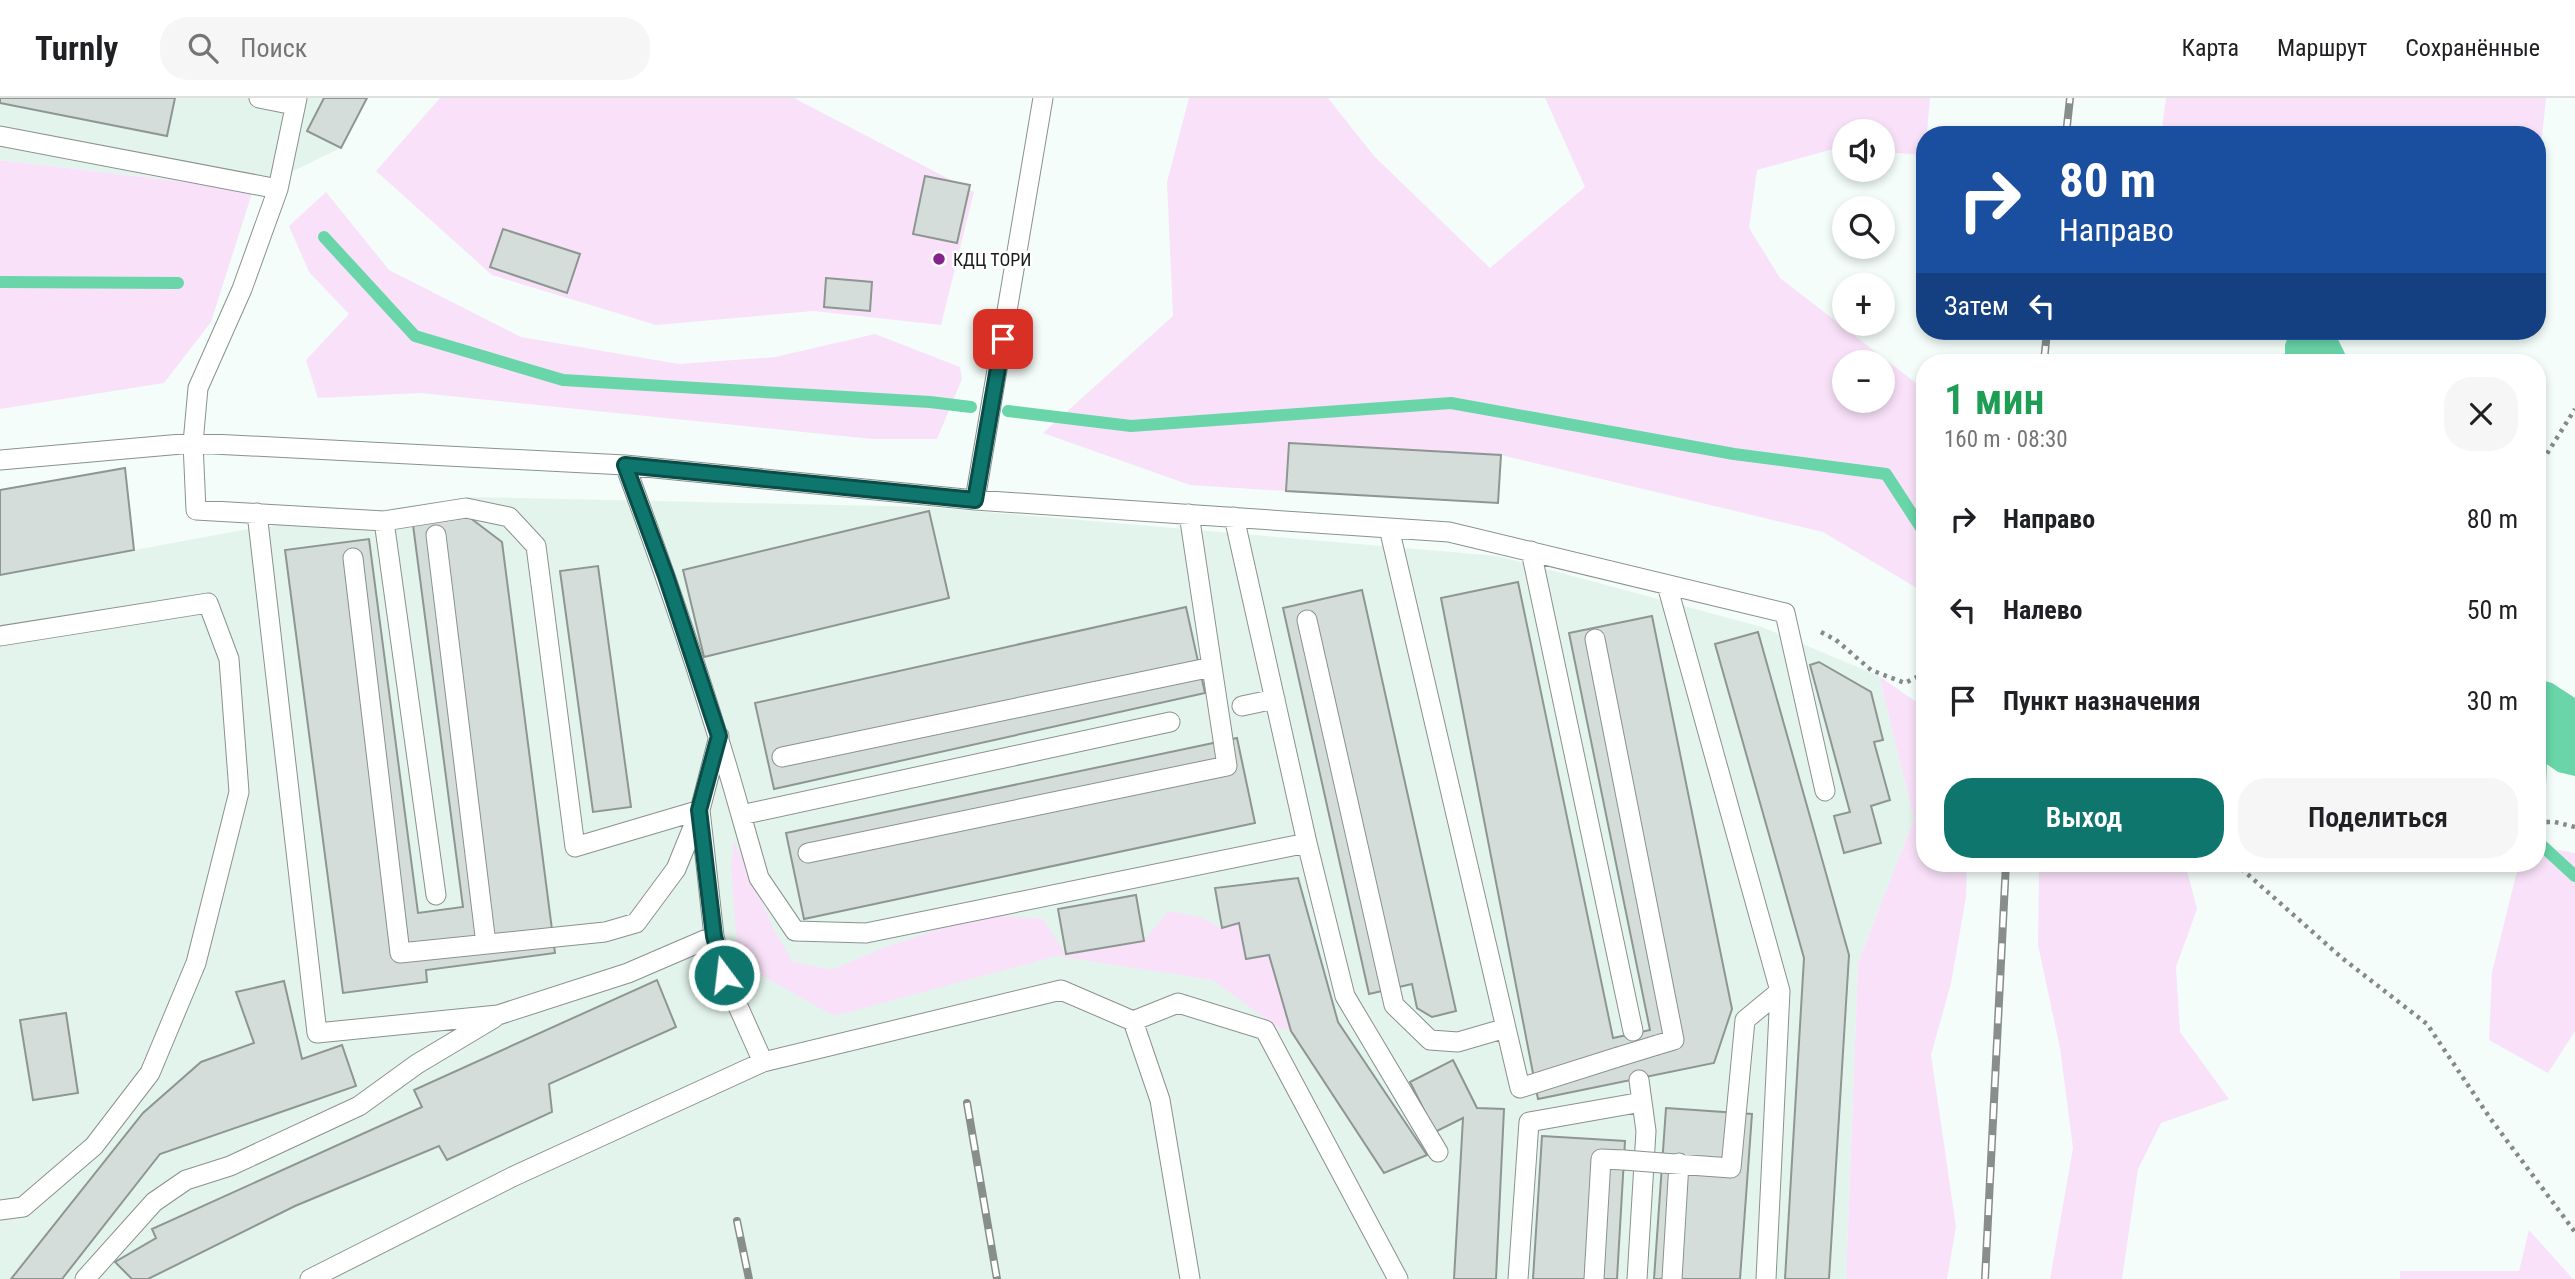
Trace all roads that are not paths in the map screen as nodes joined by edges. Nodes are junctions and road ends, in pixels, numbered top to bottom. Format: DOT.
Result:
graph roads {
  1 [pos="259,98"];
  2 [pos="1043,98"];
  3 [pos="295,101"];
  4 [pos="0,136"];
  5 [pos="278,189"];
  6 [pos="193,443"];
  7 [pos="0,460"];
  8 [pos="625,465"];
  9 [pos="975,500"];
  10 [pos="257,513"];
  11 [pos="1189,514"];
  12 [pos="1234,517"];
  13 [pos="384,521"];
  14 [pos="1389,528"];
  15 [pos="436,535"];
  16 [pos="1531,551"];
  17 [pos="353,558"];
  18 [pos="1667,585"];
  19 [pos="1307,620"];
  20 [pos="0,636"];
  21 [pos="1595,639"];
  22 [pos="1212,667"];
  23 [pos="1275,699"];
  24 [pos="1242,706"];
  25 [pos="1170,722"];
  26 [pos="719,736"];
  27 [pos="782,757"];
  28 [pos="1825,791"];
  29 [pos="699,810"];
  30 [pos="741,816"];
  31 [pos="1307,843"];
  32 [pos="808,853"];
  33 [pos="436,895"];
  34 [pos="714,936"];
  35 [pos="486,944"];
  36 [pos="1780,991"];
  37 [pos="498,1015"];
  38 [pos="1133,1021"];
  39 [pos="1506,1028"];
  40 [pos="1633,1031"];
  41 [pos="763,1062"];
  42 [pos="1639,1080"];
  43 [pos="1642,1102"];
  44 [pos="1438,1152"];
  45 [pos="1671,1163"];
  46 [pos="0,1210"];
  47 [pos="85,1279"];
  48 [pos="310,1279"];
  49 [pos="1190,1279"];
  50 [pos="1398,1279"];
  51 [pos="1518,1279"];
  52 [pos="1594,1279"];
  53 [pos="1637,1279"];
  54 [pos="1672,1279"];
  55 [pos="1766,1279"];
  1 -- 3 [label="lane"];
  2 -- 9 [label="lane"];
  3 -- 5 [label="lane"];
  4 -- 5 [label="lane"];
  5 -- 6 [label="lane"];
  6 -- 7 [label="lane"];
  6 -- 8 [label="lane"];
  6 -- 10 [label="lane"];
  8 -- 9 [label="lane"];
  8 -- 26 [label="lane"];
  9 -- 11 [label="lane"];
  10 -- 13 [label="lane"];
  10 -- 37 [label="lane"];
  11 -- 12 [label="lane"];
  11 -- 22 [label="lane"];
  12 -- 14 [label="lane"];
  12 -- 23 [label="lane"];
  13 -- 29 [label="lane"];
  13 -- 33 [label="lane"];
  14 -- 16 [label="lane"];
  14 -- 39 [label="lane"];
  15 -- 35 [label="lane"];
  16 -- 18 [label="lane"];
  16 -- 40 [label="lane"];
  17 -- 35 [label="lane"];
  18 -- 28 [label="lane"];
  18 -- 36 [label="lane"];
  19 -- 39 [label="lane"];
  20 -- 46 [label="lane"];
  21 -- 39 [label="lane, bridge"];
  22 -- 27 [label="lane"];
  22 -- 32 [label="lane"];
  23 -- 24 [label="lane"];
  23 -- 31 [label="lane"];
  25 -- 30 [label="lane"];
  26 -- 29 [label="lane"];
  26 -- 30 [label="lane"];
  29 -- 34 [label="lane"];
  29 -- 35 [label="lane"];
  30 -- 31 [label="lane"];
  31 -- 44 [label="lane"];
  34 -- 37 [label="lane"];
  34 -- 41 [label="lane"];
  36 -- 45 [label="lane"];
  36 -- 55 [label="lane"];
  37 -- 47 [label="lane"];
  38 -- 41 [label="lane"];
  38 -- 49 [label="lane"];
  38 -- 50 [label="lane"];
  41 -- 48 [label="lane"];
  42 -- 43 [label="lane"];
  43 -- 51 [label="lane"];
  43 -- 53 [label="lane"];
  45 -- 52 [label="lane, bridge"];
  45 -- 54 [label="lane"];
}
